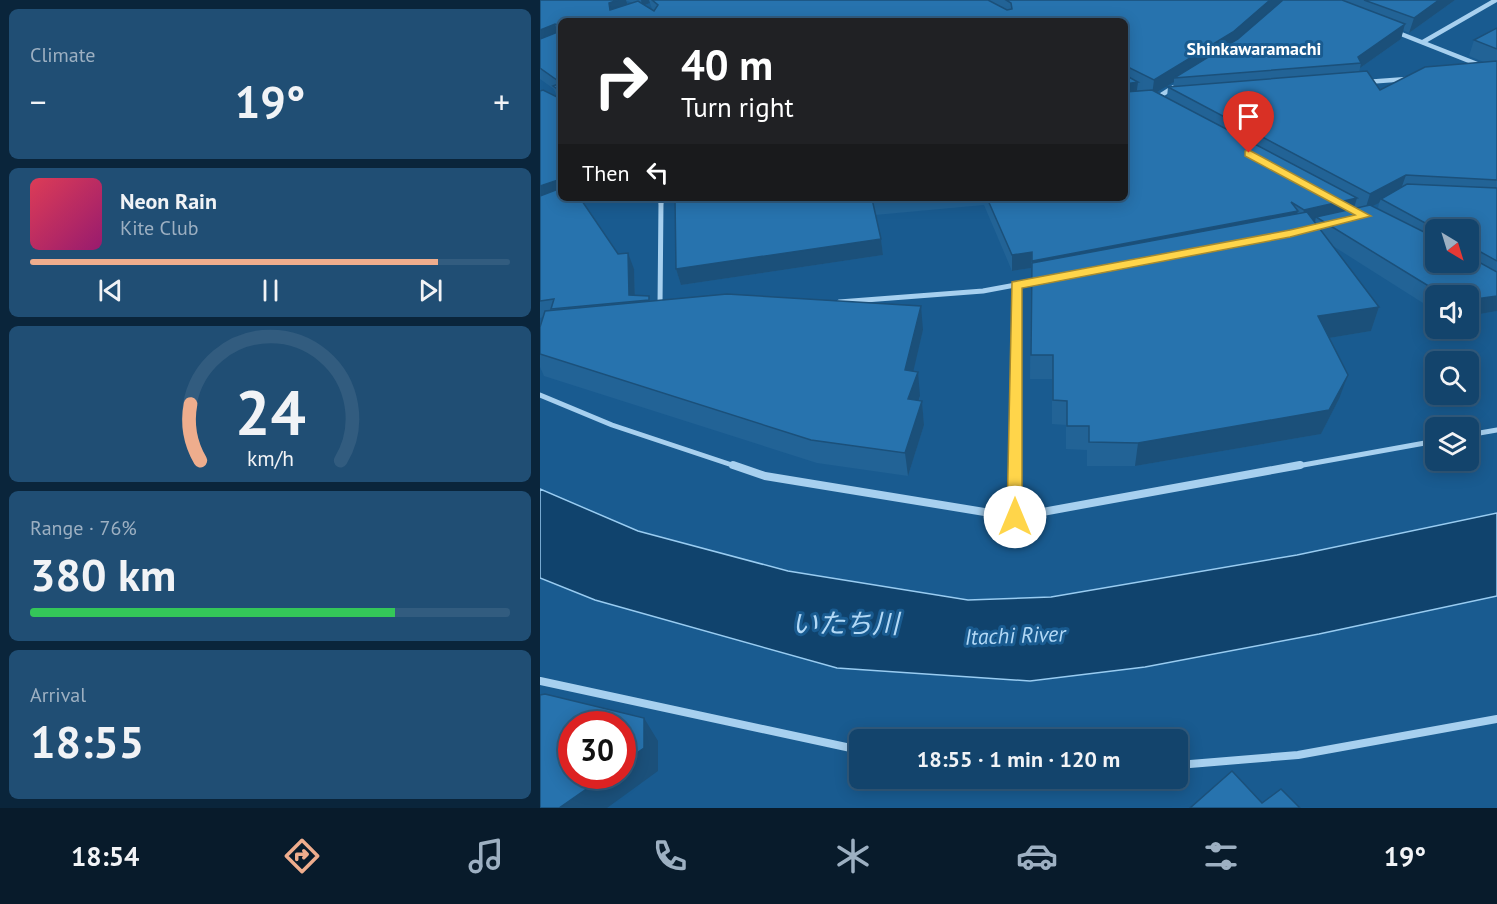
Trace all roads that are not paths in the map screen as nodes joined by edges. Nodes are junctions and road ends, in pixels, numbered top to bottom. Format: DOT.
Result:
graph roads {
  1 [pos="1496,0"];
  2 [pos="1390,30"];
  3 [pos="1423,42"];
  4 [pos="1497,72"];
  5 [pos="1485,73"];
  6 [pos="1415,78"];
  7 [pos="1182,82"];
  8 [pos="1356,82"];
  9 [pos="1173,98"];
  10 [pos="1152,101"];
  11 [pos="1162,107"];
  12 [pos="661,201"];
  13 [pos="1039,280"];
  14 [pos="1016,285"];
  15 [pos="833,303"];
  16 [pos="659,319"];
  17 [pos="540,395"];
  18 [pos="1497,430"];
  19 [pos="1479,433"];
  20 [pos="1425,443"];
  21 [pos="1015,517"];
  22 [pos="541,683"];
  23 [pos="1497,719"];
  24 [pos="849,748"];
  25 [pos="1188,765"];
  1 -- 3 [label="street"];
  2 -- 3 [label="street"];
  3 -- 4 [label="street"];
  4 -- 5 [label="street"];
  6 -- 8 [label="street"];
  7 -- 10 [label="street"];
  9 -- 10 [label="street"];
  10 -- 11 [label="street"];
  12 -- 16 [label="street"];
  13 -- 14 [label="street"];
  14 -- 15 [label="street"];
  14 -- 21 [label="street"];
  17 -- 21 [label="street"];
  18 -- 19 [label="street"];
  20 -- 21 [label="street"];
  22 -- 24 [label="street"];
  23 -- 25 [label="street"];
}
